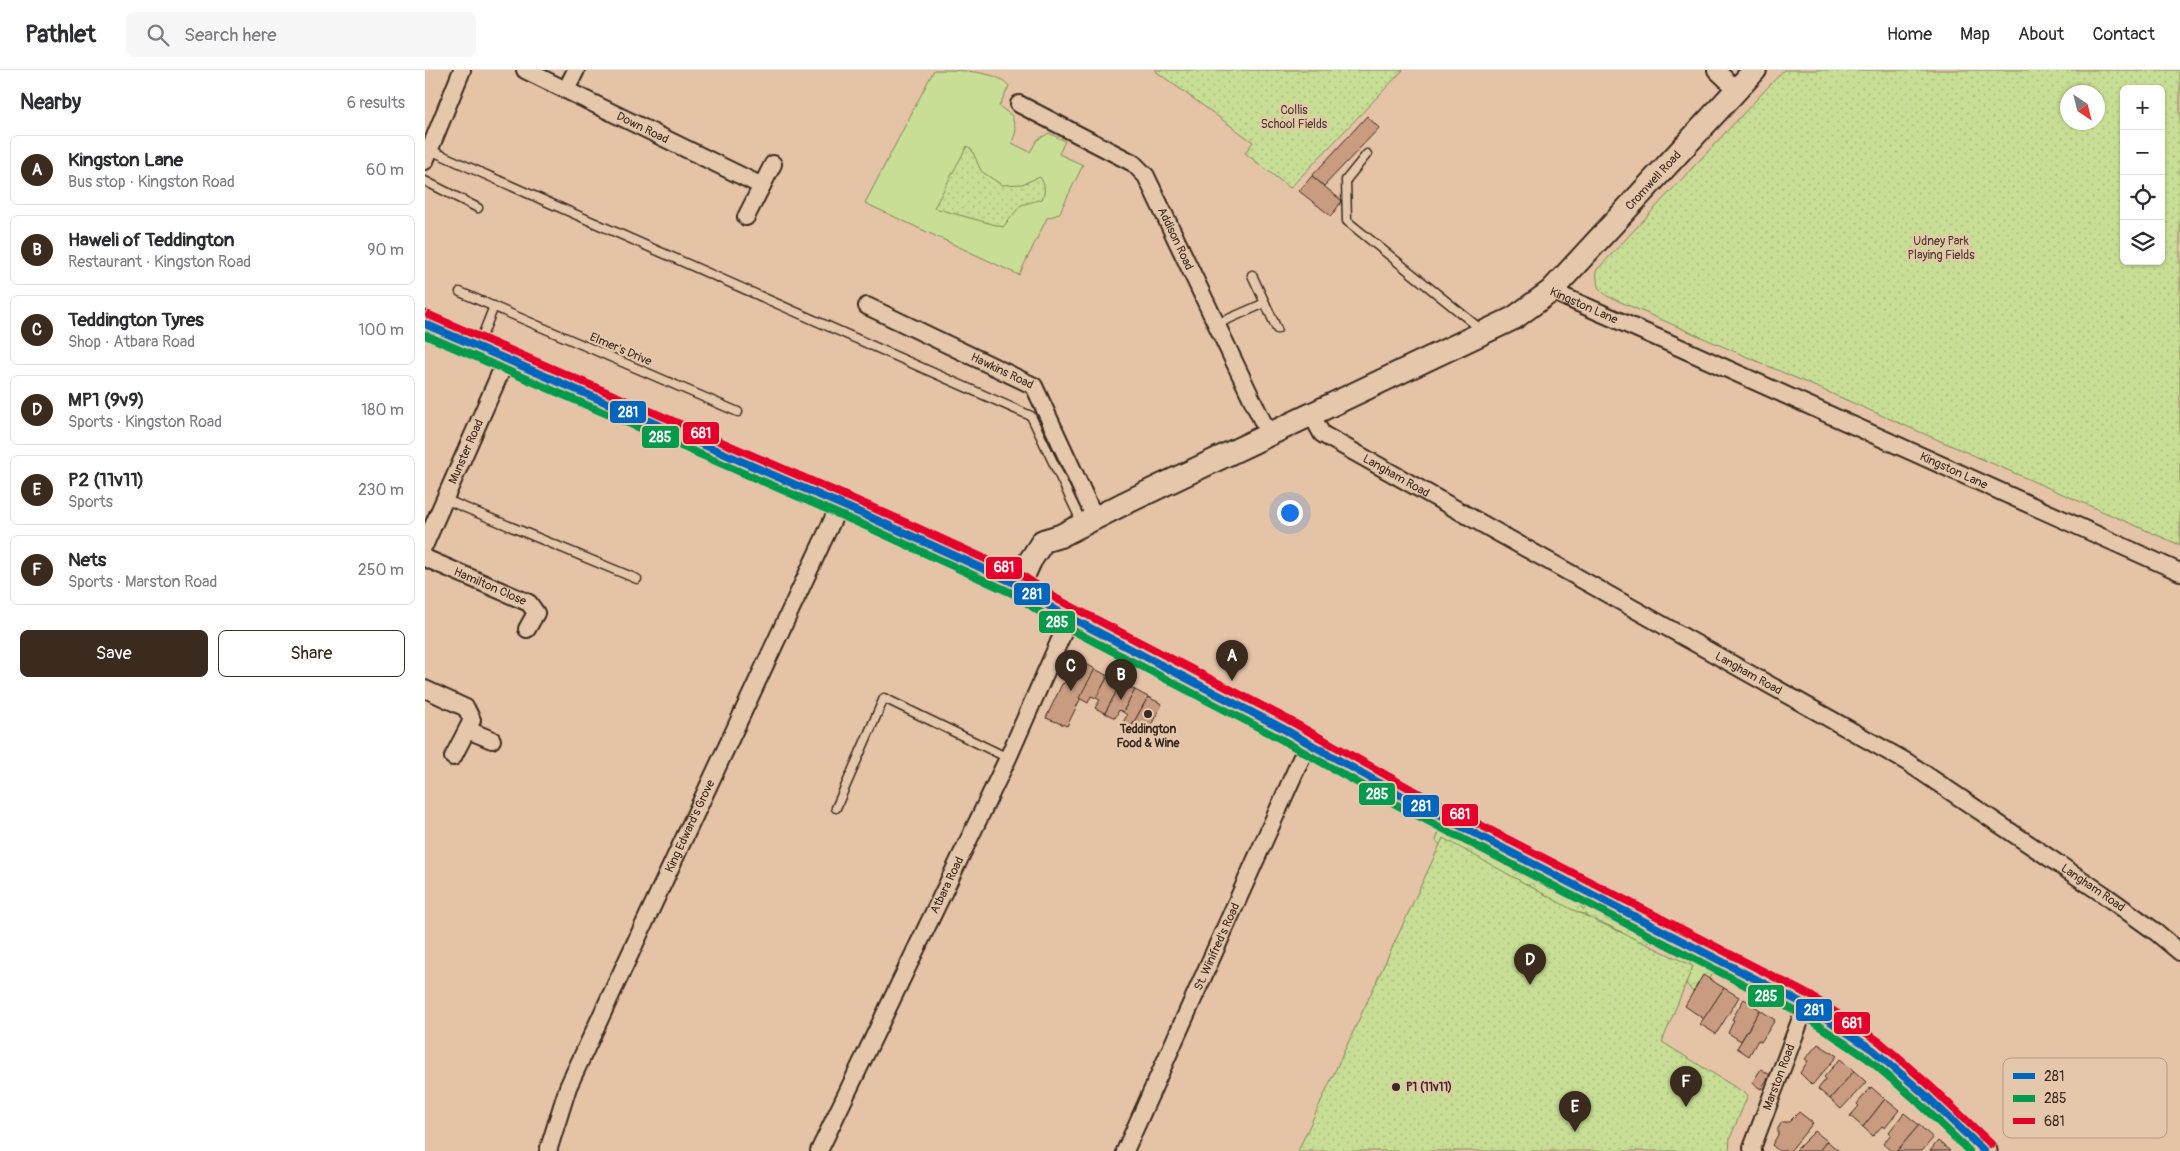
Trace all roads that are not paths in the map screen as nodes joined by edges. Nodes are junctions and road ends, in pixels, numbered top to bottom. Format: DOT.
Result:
graph roads {
  1 [pos="462,70"];
  2 [pos="525,70"];
  3 [pos="576,70"];
  4 [pos="1716,70"];
  5 [pos="1755,70"];
  6 [pos="567,90"];
  7 [pos="1737,90"];
  8 [pos="1019,104"];
  9 [pos="1367,154"];
  10 [pos="427,155"];
  11 [pos="773,164"];
  12 [pos="425,181"];
  13 [pos="762,186"];
  14 [pos="478,208"];
  15 [pos="746,217"];
  16 [pos="1252,275"];
  17 [pos="1551,291"];
  18 [pos="460,292"];
  19 [pos="1265,303"];
  20 [pos="495,306"];
  21 [pos="867,306"];
  22 [pos="425,324"];
  23 [pos="1217,324"];
  24 [pos="1277,329"];
  25 [pos="1484,332"];
  26 [pos="478,347"];
  27 [pos="506,360"];
  28 [pos="738,412"];
  29 [pos="1311,414"];
  30 [pos="1269,435"];
  31 [pos="445,499"];
  32 [pos="840,504"];
  33 [pos="1089,521"];
  34 [pos="425,544"];
  35 [pos="425,558"];
  36 [pos="2180,572"];
  37 [pos="637,579"];
  38 [pos="1019,585"];
  39 [pos="1070,617"];
  40 [pos="527,629"];
  41 [pos="425,689"];
  42 [pos="468,730"];
  43 [pos="492,740"];
  44 [pos="1308,743"];
  45 [pos="453,758"];
  46 [pos="1008,758"];
  47 [pos="836,808"];
  48 [pos="2180,952"];
  49 [pos="1806,1005"];
  50 [pos="548,1151"];
  51 [pos="819,1151"];
  52 [pos="1125,1151"];
  53 [pos="1753,1151"];
  54 [pos="1984,1151"];
  1 -- 10 [label="street"];
  2 -- 6 [label="street, Down Road"];
  3 -- 6 [label="street"];
  4 -- 7 [label="street"];
  5 -- 7 [label="main road, Cromwell Road"];
  6 -- 13 [label="street, Down Road"];
  7 -- 17 [label="main road, Cromwell Road"];
  8 -- 23 [label="street, Addison Road"];
  9 -- 25 [label="lane"];
  10 -- 33 [label="lane"];
  11 -- 13 [label="street"];
  12 -- 14 [label="lane"];
  13 -- 15 [label="street"];
  16 -- 19 [label="lane"];
  17 -- 25 [label="main road, Kingston Lane"];
  17 -- 36 [label="street, Kingston Lane"];
  18 -- 20 [label="lane, Elmer's Drive"];
  19 -- 23 [label="lane"];
  19 -- 24 [label="lane"];
  20 -- 26 [label="lane"];
  20 -- 28 [label="lane, Elmer's Drive"];
  21 -- 33 [label="street, Hawkins Road"];
  22 -- 26 [label="main road"];
  23 -- 30 [label="street, Addison Road"];
  25 -- 29 [label="main road, Kingston Lane"];
  26 -- 27 [label="main road"];
  27 -- 31 [label="street, Munster Road"];
  27 -- 32 [label="main road"];
  29 -- 30 [label="main road, Kingston Lane"];
  29 -- 48 [label="street, Langham Road"];
  30 -- 33 [label="main road, Kingston Lane"];
  31 -- 34 [label="street, Munster Road"];
  31 -- 37 [label="lane"];
  32 -- 38 [label="main road"];
  32 -- 50 [label="street, King Edward's Grove"];
  33 -- 38 [label="main road, Kingston Lane"];
  35 -- 40 [label="street, Hamilton Close"];
  38 -- 39 [label="main road"];
  39 -- 44 [label="main road"];
  39 -- 46 [label="street, Atbara Road"];
  41 -- 42 [label="street"];
  42 -- 43 [label="street"];
  42 -- 45 [label="street"];
  44 -- 49 [label="main road"];
  44 -- 52 [label="street, St. Winifred's Road"];
  46 -- 47 [label="lane"];
  46 -- 51 [label="street, Atbara Road"];
  49 -- 53 [label="street, Marston Road"];
  49 -- 54 [label="main road"];
}
